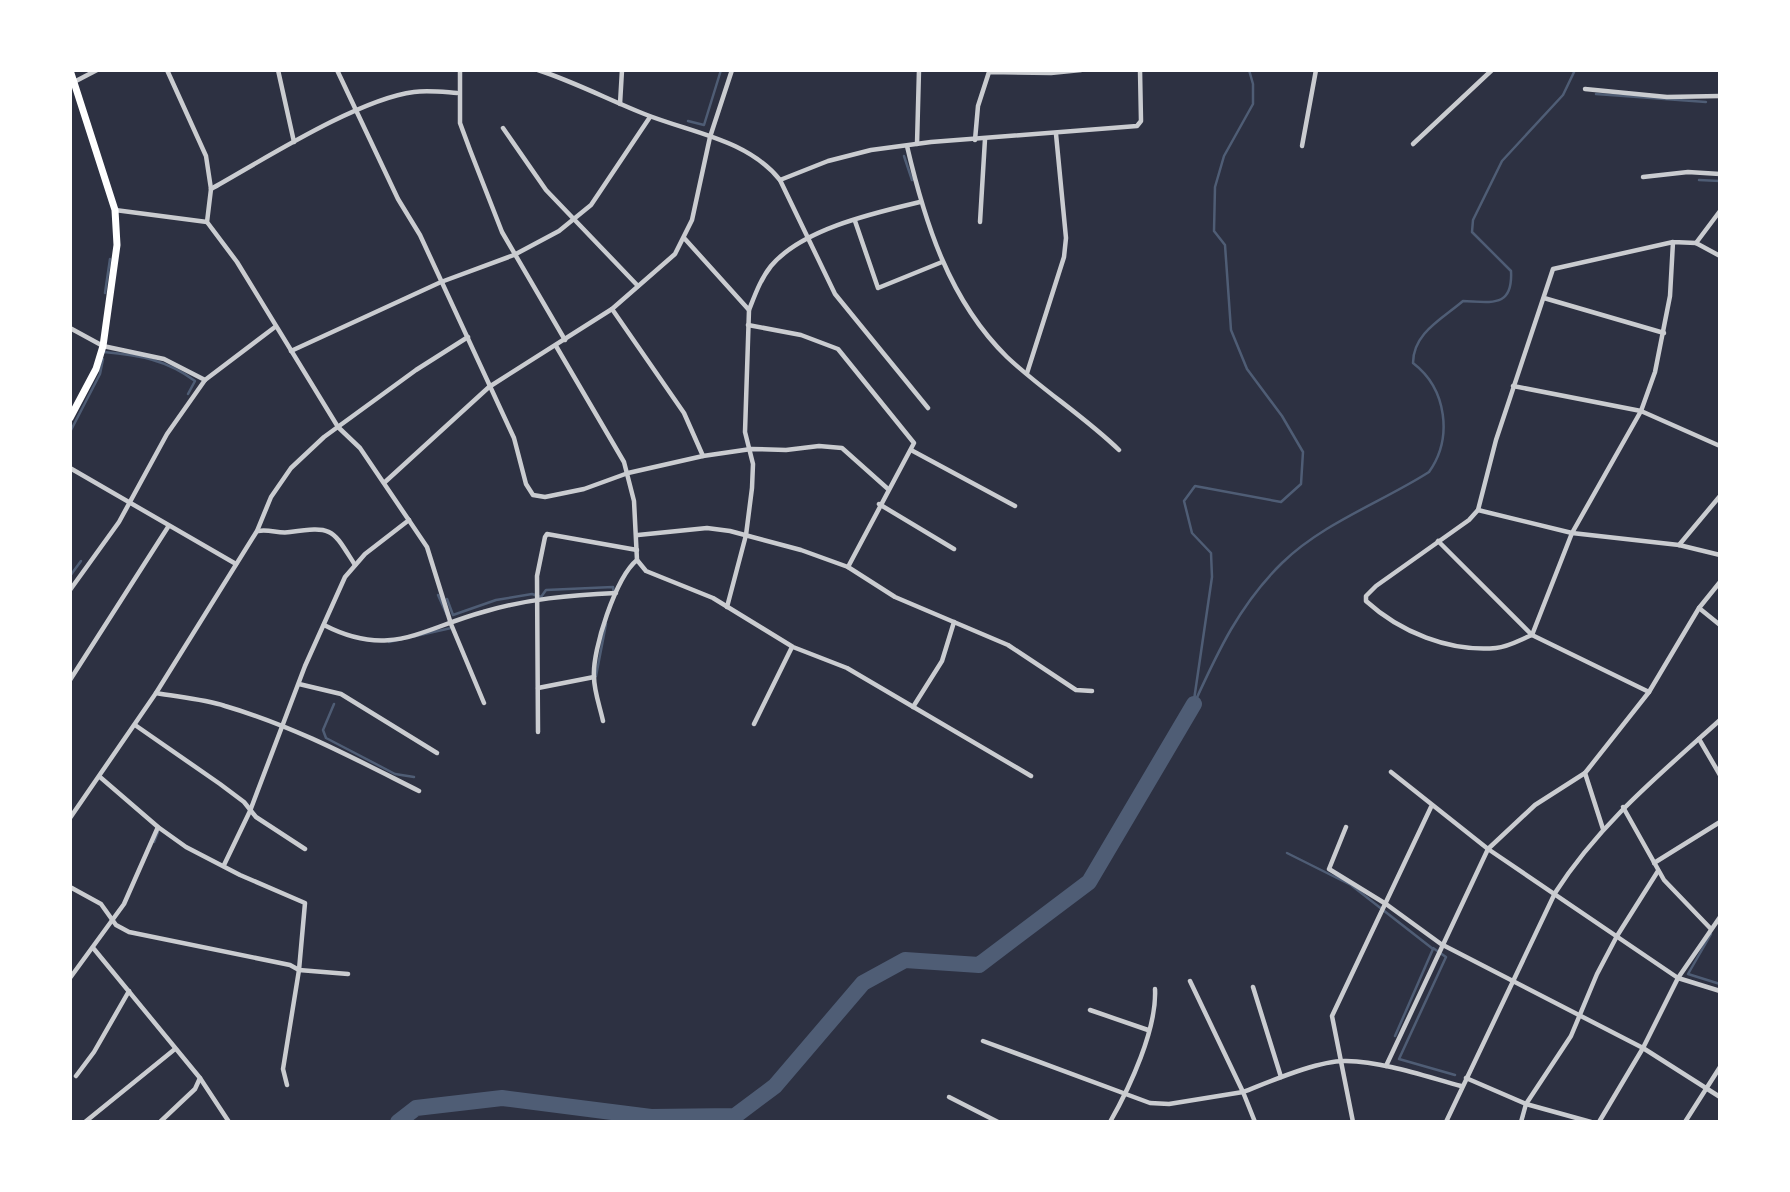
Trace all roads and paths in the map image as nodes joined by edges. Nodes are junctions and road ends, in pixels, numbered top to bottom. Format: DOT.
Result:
graph roads {
  1 [pos="70,70"];
  2 [pos="97,70"];
  3 [pos="167,70"];
  4 [pos="278,70"];
  5 [pos="337,70"];
  6 [pos="460,70"];
  7 [pos="538,70"];
  8 [pos="622,70"];
  9 [pos="732,70"];
  10 [pos="919,70"];
  11 [pos="1081,70"];
  12 [pos="1140,70"];
  13 [pos="1316,70"];
  14 [pos="1492,70"];
  15 [pos="74,82"];
  16 [pos="1586,89"];
  17 [pos="458,93"];
  18 [pos="1720,96"];
  19 [pos="620,104"];
  20 [pos="358,111"];
  21 [pos="650,117"];
  22 [pos="503,128"];
  23 [pos="1056,134"];
  24 [pos="710,136"];
  25 [pos="985,139"];
  26 [pos="975,140"];
  27 [pos="294,142"];
  28 [pos="917,144"];
  29 [pos="1413,144"];
  30 [pos="907,146"];
  31 [pos="1302,146"];
  32 [pos="1720,174"];
  33 [pos="1643,177"];
  34 [pos="780,180"];
  35 [pos="211,188"];
  36 [pos="920,202"];
  37 [pos="115,210"];
  38 [pos="1720,211"];
  39 [pos="855,221"];
  40 [pos="207,222"];
  41 [pos="573,222"];
  42 [pos="980,222"];
  43 [pos="685,239"];
  44 [pos="808,239"];
  45 [pos="1673,242"];
  46 [pos="1696,243"];
  47 [pos="514,254"];
  48 [pos="1720,256"];
  49 [pos="942,262"];
  50 [pos="441,282"];
  51 [pos="638,286"];
  52 [pos="1544,298"];
  53 [pos="612,309"];
  54 [pos="749,310"];
  55 [pos="748,325"];
  56 [pos="275,327"];
  57 [pos="70,328"];
  58 [pos="1664,332"];
  59 [pos="468,337"];
  60 [pos="565,340"];
  61 [pos="103,346"];
  62 [pos="556,346"];
  63 [pos="291,351"];
  64 [pos="1027,373"];
  65 [pos="205,380"];
  66 [pos="1513,386"];
  67 [pos="489,387"];
  68 [pos="928,408"];
  69 [pos="1641,411"];
  70 [pos="70,418"];
  71 [pos="338,427"];
  72 [pos="1720,446"];
  73 [pos="751,449"];
  74 [pos="911,450"];
  75 [pos="1119,450"];
  76 [pos="703,456"];
  77 [pos="70,468"];
  78 [pos="628,473"];
  79 [pos="385,482"];
  80 [pos="888,489"];
  81 [pos="1720,496"];
  82 [pos="129,504"];
  83 [pos="879,504"];
  84 [pos="1015,506"];
  85 [pos="1478,510"];
  86 [pos="409,520"];
  87 [pos="168,527"];
  88 [pos="257,531"];
  89 [pos="1572,533"];
  90 [pos="638,535"];
  91 [pos="746,535"];
  92 [pos="1438,541"];
  93 [pos="1679,545"];
  94 [pos="954,549"];
  95 [pos="637,550"];
  96 [pos="1720,555"];
  97 [pos="637,560"];
  98 [pos="236,564"];
  99 [pos="355,565"];
  100 [pos="848,567"];
  101 [pos="1720,582"];
  102 [pos="70,590"];
  103 [pos="616,593"];
  104 [pos="537,597"];
  105 [pos="727,607"];
  106 [pos="1699,608"];
  107 [pos="954,622"];
  108 [pos="451,624"];
  109 [pos="324,625"];
  110 [pos="1720,625"];
  111 [pos="1532,635"];
  112 [pos="793,647"];
  113 [pos="594,677"];
  114 [pos="70,680"];
  115 [pos="299,684"];
  116 [pos="538,688"];
  117 [pos="1092,691"];
  118 [pos="1649,692"];
  119 [pos="156,693"];
  120 [pos="484,703"];
  121 [pos="913,707"];
  122 [pos="1720,720"];
  123 [pos="603,721"];
  124 [pos="754,724"];
  125 [pos="135,725"];
  126 [pos="283,728"];
  127 [pos="538,732"];
  128 [pos="1699,739"];
  129 [pos="437,753"];
  130 [pos="1391,772"];
  131 [pos="1585,774"];
  132 [pos="1720,775"];
  133 [pos="1031,776"];
  134 [pos="100,777"];
  135 [pos="419,791"];
  136 [pos="1431,807"];
  137 [pos="1623,807"];
  138 [pos="250,811"];
  139 [pos="70,818"];
  140 [pos="1720,822"];
  141 [pos="158,827"];
  142 [pos="1346,827"];
  143 [pos="1603,829"];
  144 [pos="305,849"];
  145 [pos="1489,849"];
  146 [pos="1654,863"];
  147 [pos="223,865"];
  148 [pos="1658,870"];
  149 [pos="70,887"];
  150 [pos="1555,893"];
  151 [pos="1386,904"];
  152 [pos="1720,917"];
  153 [pos="113,921"];
  154 [pos="1711,929"];
  155 [pos="1617,936"];
  156 [pos="1441,944"];
  157 [pos="94,948"];
  158 [pos="299,970"];
  159 [pos="348,974"];
  160 [pos="70,978"];
  161 [pos="1678,978"];
  162 [pos="1190,982"];
  163 [pos="1513,982"];
  164 [pos="1253,988"];
  165 [pos="1155,989"];
  166 [pos="130,991"];
  167 [pos="1720,991"];
  168 [pos="1090,1010"];
  169 [pos="1580,1016"];
  170 [pos="1148,1030"];
  171 [pos="983,1041"];
  172 [pos="1643,1048"];
  173 [pos="174,1049"];
  174 [pos="1343,1060"];
  175 [pos="1386,1066"];
  176 [pos="1720,1067"];
  177 [pos="76,1076"];
  178 [pos="1281,1077"];
  179 [pos="200,1078"];
  180 [pos="1466,1078"];
  181 [pos="287,1085"];
  182 [pos="1461,1086"];
  183 [pos="1708,1087"];
  184 [pos="1243,1092"];
  185 [pos="1126,1094"];
  186 [pos="949,1097"];
  187 [pos="1720,1097"];
  188 [pos="1526,1104"];
  189 [pos="85,1122"];
  190 [pos="160,1122"];
  191 [pos="229,1122"];
  192 [pos="998,1122"];
  193 [pos="1110,1122"];
  194 [pos="1255,1122"];
  195 [pos="1353,1122"];
  196 [pos="1446,1122"];
  197 [pos="1521,1122"];
  198 [pos="1591,1122"];
  199 [pos="1599,1122"];
  200 [pos="1685,1122"];
  1 -- 15 [label="main road"];
  2 -- 15 [label="street"];
  3 -- 35 [label="street"];
  4 -- 27 [label="street"];
  5 -- 20 [label="street"];
  6 -- 17 [label="street"];
  7 -- 19 [label="street"];
  8 -- 19 [label="street"];
  9 -- 24 [label="street"];
  10 -- 28 [label="street"];
  11 -- 26 [label="street"];
  12 -- 23 [label="street"];
  13 -- 31 [label="street"];
  14 -- 29 [label="street"];
  15 -- 37 [label="main road"];
  16 -- 18 [label="street"];
  17 -- 20 [label="street"];
  17 -- 47 [label="street"];
  19 -- 21 [label="street"];
  20 -- 27 [label="street"];
  20 -- 50 [label="street"];
  21 -- 24 [label="street"];
  21 -- 41 [label="street"];
  22 -- 41 [label="street"];
  23 -- 25 [label="street"];
  23 -- 64 [label="street"];
  24 -- 34 [label="street"];
  24 -- 43 [label="street"];
  25 -- 26 [label="street"];
  25 -- 42 [label="street"];
  26 -- 28 [label="street"];
  27 -- 35 [label="street"];
  28 -- 30 [label="street"];
  30 -- 34 [label="street"];
  30 -- 36 [label="street"];
  32 -- 33 [label="street"];
  34 -- 44 [label="street"];
  35 -- 40 [label="street"];
  36 -- 39 [label="street"];
  36 -- 49 [label="street"];
  37 -- 40 [label="street"];
  37 -- 61 [label="main road"];
  38 -- 46 [label="street"];
  39 -- 44 [label="street"];
  39 -- 49 [label="street"];
  40 -- 56 [label="street"];
  41 -- 47 [label="street"];
  41 -- 51 [label="street"];
  43 -- 51 [label="street"];
  43 -- 54 [label="street"];
  44 -- 54 [label="street"];
  44 -- 68 [label="street"];
  45 -- 46 [label="street"];
  45 -- 52 [label="street"];
  45 -- 58 [label="street"];
  46 -- 48 [label="street"];
  47 -- 50 [label="street"];
  47 -- 60 [label="street"];
  49 -- 64 [label="street"];
  50 -- 59 [label="street"];
  50 -- 63 [label="street"];
  51 -- 53 [label="street"];
  52 -- 58 [label="street"];
  52 -- 66 [label="street"];
  53 -- 60 [label="street"];
  53 -- 76 [label="street"];
  54 -- 55 [label="street"];
  55 -- 73 [label="street"];
  55 -- 74 [label="street"];
  56 -- 63 [label="street"];
  56 -- 65 [label="street"];
  57 -- 61 [label="street"];
  58 -- 69 [label="street"];
  59 -- 67 [label="street"];
  59 -- 71 [label="street"];
  60 -- 62 [label="street"];
  61 -- 65 [label="street"];
  61 -- 70 [label="main road"];
  62 -- 67 [label="street"];
  62 -- 78 [label="street"];
  63 -- 71 [label="street"];
  64 -- 75 [label="street"];
  65 -- 82 [label="street"];
  66 -- 69 [label="street"];
  66 -- 85 [label="street"];
  67 -- 78 [label="street"];
  67 -- 79 [label="street"];
  69 -- 72 [label="street"];
  69 -- 89 [label="street"];
  71 -- 79 [label="street"];
  71 -- 88 [label="street"];
  73 -- 76 [label="street"];
  73 -- 80 [label="street"];
  73 -- 91 [label="street"];
  74 -- 80 [label="street"];
  74 -- 84 [label="street"];
  76 -- 78 [label="street"];
  77 -- 82 [label="street"];
  78 -- 90 [label="street"];
  79 -- 86 [label="street"];
  80 -- 83 [label="street"];
  81 -- 93 [label="street"];
  82 -- 87 [label="street"];
  82 -- 102 [label="street"];
  83 -- 94 [label="street"];
  83 -- 100 [label="street"];
  85 -- 89 [label="street"];
  85 -- 92 [label="street"];
  86 -- 99 [label="street"];
  86 -- 108 [label="street"];
  87 -- 98 [label="street"];
  87 -- 114 [label="street"];
  88 -- 98 [label="street"];
  88 -- 99 [label="street"];
  89 -- 93 [label="street"];
  89 -- 111 [label="street"];
  90 -- 91 [label="street"];
  90 -- 95 [label="street"];
  91 -- 100 [label="street"];
  91 -- 105 [label="street"];
  92 -- 111 [label="street"];
  92 -- 111 [label="street"];
  93 -- 96 [label="street"];
  95 -- 97 [label="street"];
  95 -- 104 [label="street"];
  97 -- 103 [label="street"];
  97 -- 105 [label="street"];
  98 -- 119 [label="street"];
  99 -- 109 [label="street"];
  100 -- 107 [label="street"];
  101 -- 106 [label="street"];
  103 -- 104 [label="street"];
  103 -- 113 [label="street"];
  104 -- 108 [label="street"];
  104 -- 116 [label="street"];
  105 -- 112 [label="street"];
  106 -- 110 [label="street"];
  106 -- 118 [label="street"];
  107 -- 117 [label="street"];
  107 -- 121 [label="street"];
  108 -- 109 [label="street"];
  108 -- 120 [label="street"];
  109 -- 115 [label="street"];
  111 -- 118 [label="street"];
  112 -- 121 [label="street"];
  112 -- 124 [label="street"];
  113 -- 116 [label="street"];
  113 -- 123 [label="street"];
  115 -- 126 [label="street"];
  115 -- 129 [label="street"];
  116 -- 127 [label="street"];
  118 -- 131 [label="street"];
  119 -- 125 [label="street"];
  119 -- 126 [label="street"];
  121 -- 133 [label="street"];
  122 -- 128 [label="street"];
  125 -- 134 [label="street"];
  125 -- 138 [label="street"];
  126 -- 135 [label="street"];
  126 -- 138 [label="street"];
  128 -- 132 [label="street"];
  128 -- 137 [label="street"];
  130 -- 136 [label="street"];
  131 -- 143 [label="street"];
  131 -- 145 [label="street"];
  134 -- 139 [label="street"];
  134 -- 141 [label="street"];
  136 -- 145 [label="street"];
  136 -- 151 [label="street"];
  137 -- 143 [label="street"];
  137 -- 146 [label="street"];
  138 -- 144 [label="street"];
  138 -- 147 [label="street"];
  140 -- 146 [label="street"];
  141 -- 147 [label="street"];
  141 -- 153 [label="street"];
  142 -- 151 [label="street"];
  143 -- 150 [label="street"];
  145 -- 150 [label="street"];
  145 -- 156 [label="street"];
  146 -- 148 [label="street"];
  147 -- 158 [label="street"];
  148 -- 154 [label="street"];
  148 -- 155 [label="street"];
  149 -- 153 [label="street"];
  150 -- 155 [label="street"];
  150 -- 163 [label="street"];
  151 -- 156 [label="street"];
  151 -- 174 [label="street"];
  152 -- 154 [label="street"];
  153 -- 157 [label="street"];
  153 -- 158 [label="street"];
  154 -- 161 [label="street"];
  155 -- 161 [label="street"];
  155 -- 169 [label="street"];
  156 -- 163 [label="street"];
  156 -- 175 [label="street"];
  157 -- 160 [label="street"];
  157 -- 166 [label="street"];
  158 -- 159 [label="street"];
  158 -- 181 [label="street"];
  161 -- 167 [label="street"];
  161 -- 172 [label="street"];
  162 -- 184 [label="street"];
  163 -- 169 [label="street"];
  163 -- 180 [label="street"];
  164 -- 178 [label="street"];
  165 -- 170 [label="street"];
  166 -- 173 [label="street"];
  166 -- 177 [label="street"];
  168 -- 170 [label="street"];
  169 -- 172 [label="street"];
  169 -- 188 [label="street"];
  170 -- 185 [label="street"];
  171 -- 185 [label="street"];
  172 -- 183 [label="street"];
  172 -- 199 [label="street"];
  173 -- 179 [label="street"];
  173 -- 189 [label="street"];
  174 -- 175 [label="street"];
  174 -- 178 [label="street"];
  174 -- 195 [label="street"];
  175 -- 182 [label="street"];
  176 -- 183 [label="street"];
  178 -- 184 [label="street"];
  179 -- 190 [label="street"];
  179 -- 191 [label="street"];
  180 -- 182 [label="street"];
  180 -- 188 [label="street"];
  182 -- 196 [label="street"];
  183 -- 187 [label="street"];
  183 -- 200 [label="street"];
  184 -- 185 [label="street"];
  184 -- 194 [label="street"];
  185 -- 193 [label="street"];
  186 -- 192 [label="street"];
  188 -- 197 [label="street"];
  188 -- 198 [label="street"];
}
